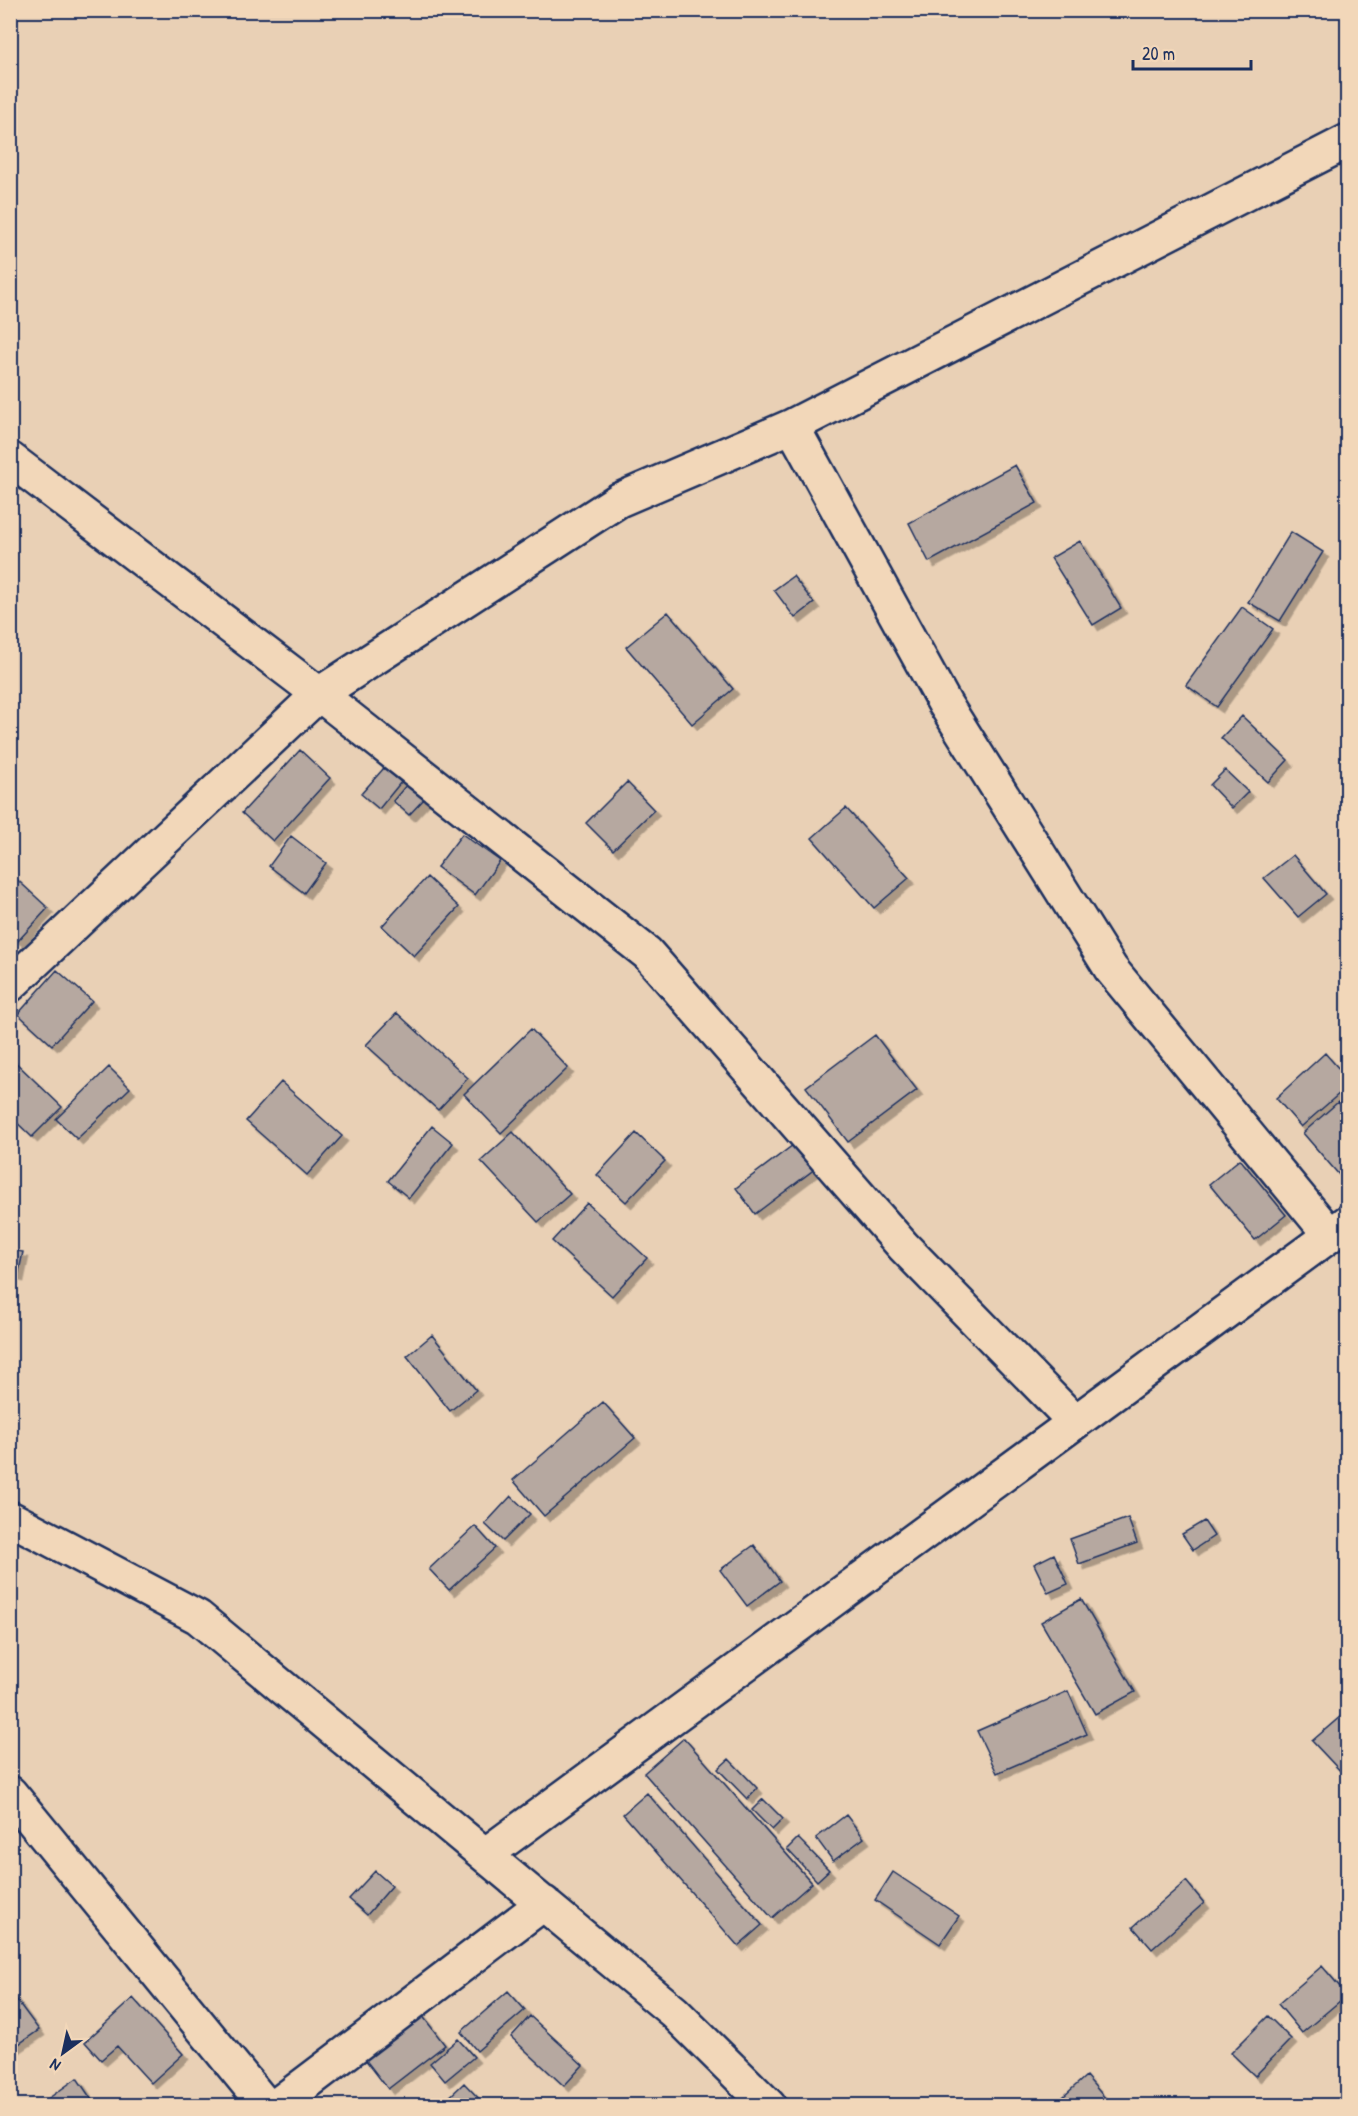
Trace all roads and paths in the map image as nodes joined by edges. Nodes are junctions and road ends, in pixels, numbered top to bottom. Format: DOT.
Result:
graph roads {
  1 [pos="1347,141"];
  2 [pos="792,426"];
  3 [pos="10,459"];
  4 [pos="319,694"];
  5 [pos="10,985"];
  6 [pos="1339,1228"];
  7 [pos="1075,1422"];
  8 [pos="10,1518"];
  9 [pos="10,1793"];
  10 [pos="485,1855"];
  11 [pos="544,1903"];
  12 [pos="266,2106"];
  13 [pos="276,2106"];
  14 [pos="769,2106"];
  1 -- 2 [label="street"];
  2 -- 4 [label="street"];
  2 -- 6 [label="street"];
  3 -- 4 [label="street"];
  4 -- 5 [label="street"];
  4 -- 7 [label="street"];
  6 -- 7 [label="street"];
  7 -- 10 [label="street"];
  8 -- 10 [label="street"];
  9 -- 12 [label="street"];
  10 -- 11 [label="street"];
  11 -- 13 [label="street"];
  11 -- 14 [label="street"];
}
